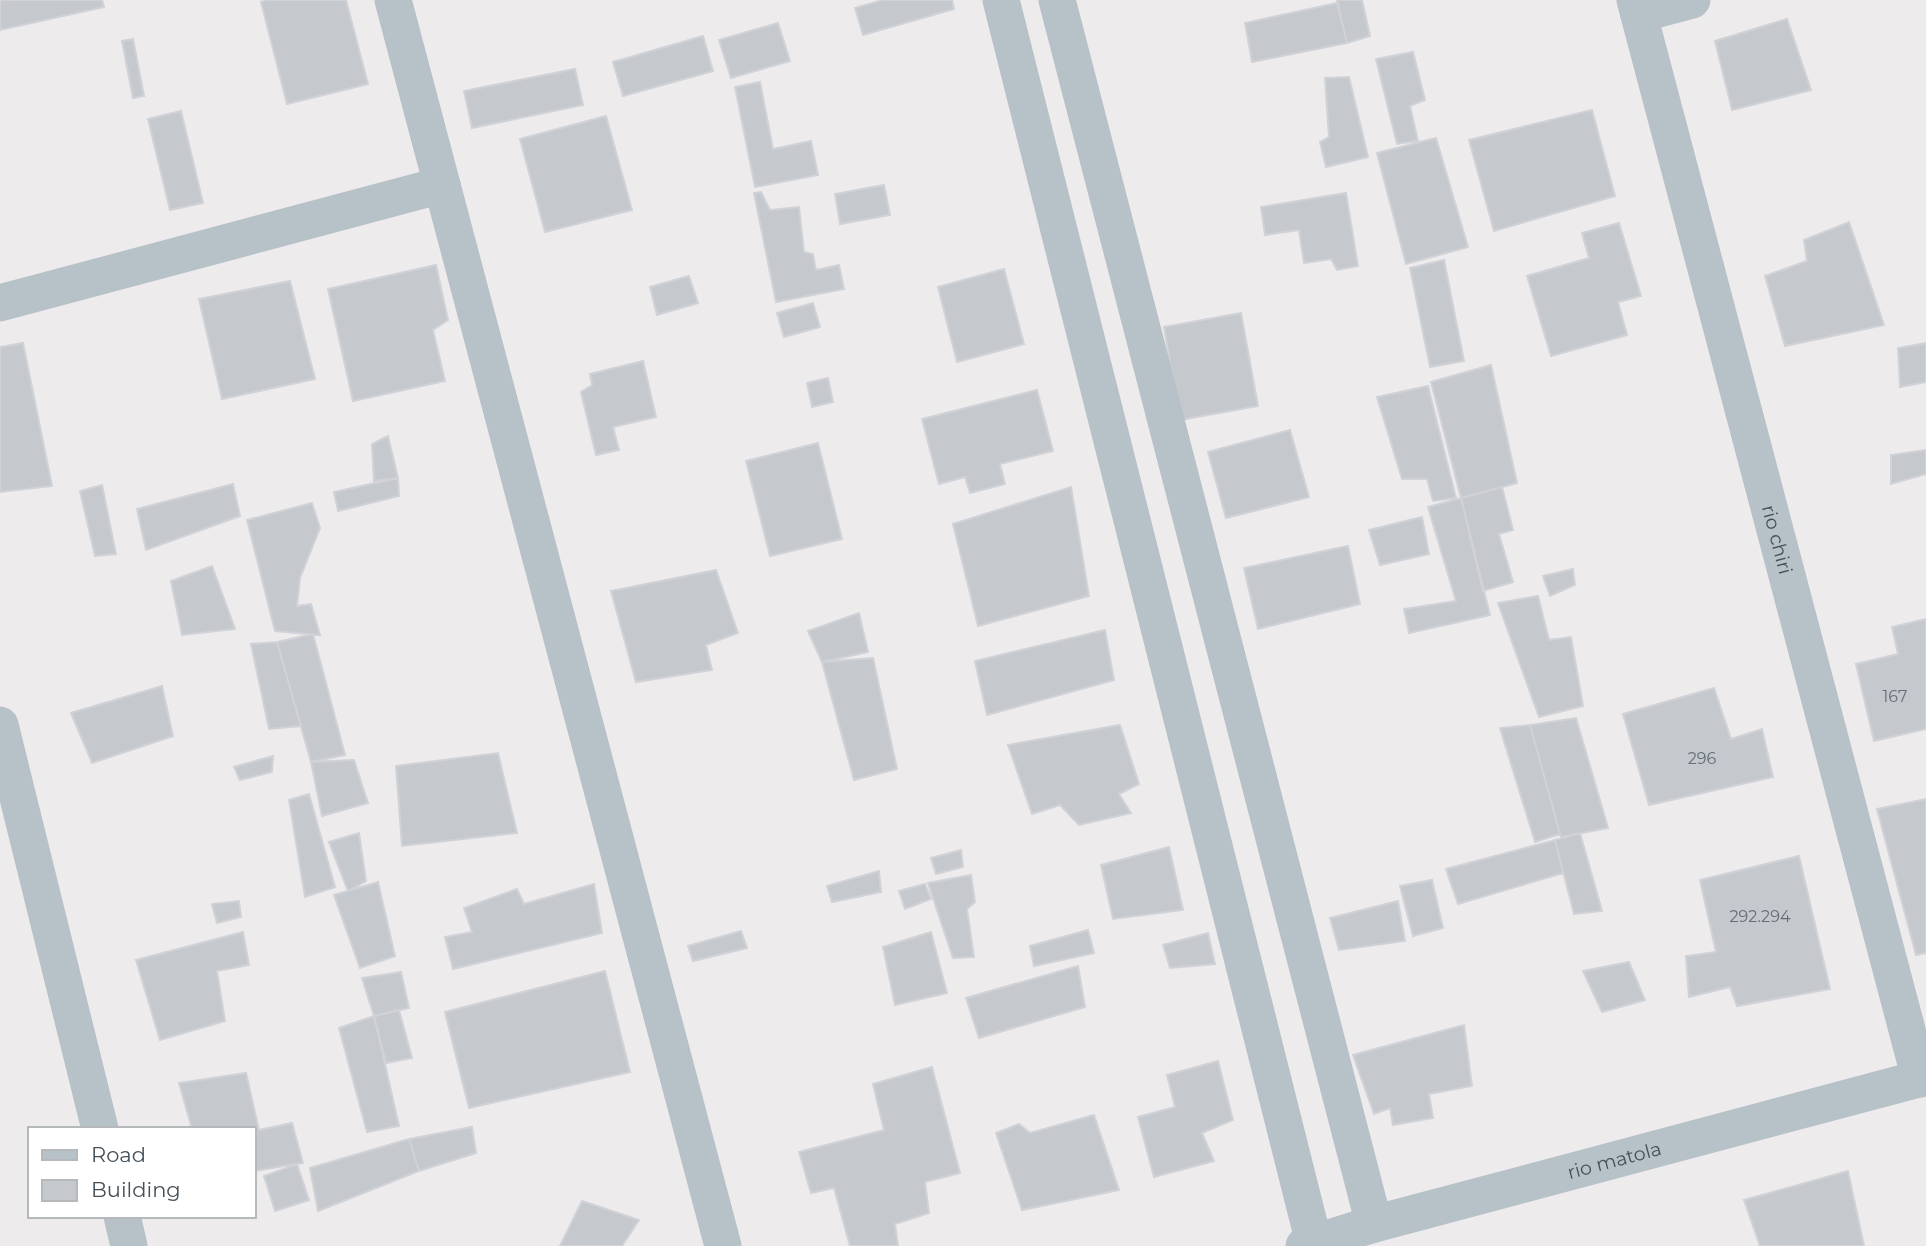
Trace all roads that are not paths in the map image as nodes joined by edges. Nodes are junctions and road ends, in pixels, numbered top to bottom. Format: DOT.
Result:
graph roads {
  1 [pos="393,0"];
  2 [pos="1001,0"];
  3 [pos="1058,0"];
  4 [pos="1692,0"];
  5 [pos="1637,7"];
  6 [pos="442,185"];
  7 [pos="0,303"];
  8 [pos="0,725"];
  9 [pos="1923,1078"];
  10 [pos="100,1127"];
  11 [pos="122,1218"];
  12 [pos="1374,1224"];
  13 [pos="1309,1245"];
  14 [pos="129,1246"];
  15 [pos="723,1246"];
  1 -- 6 [label="street"];
  2 -- 13 [label="street"];
  3 -- 12 [label="street"];
  4 -- 5 [label="street"];
  5 -- 9 [label="street, rio chiri"];
  6 -- 7 [label="street"];
  6 -- 15 [label="street"];
  8 -- 10 [label="street"];
  9 -- 12 [label="street, rio matola"];
  11 -- 14 [label="street"];
  12 -- 13 [label="street, rio matola"];
}
